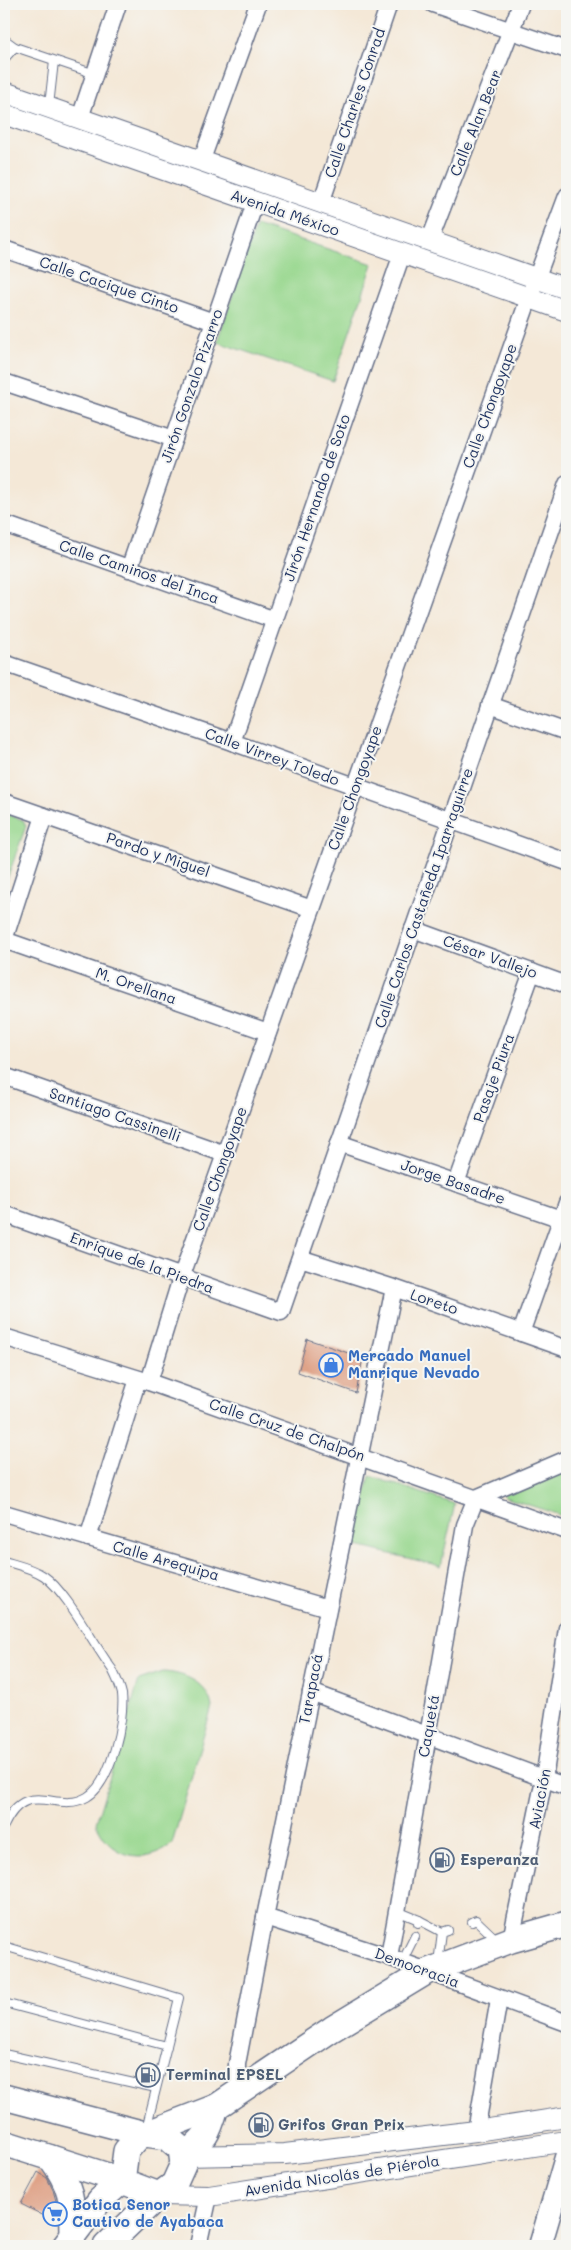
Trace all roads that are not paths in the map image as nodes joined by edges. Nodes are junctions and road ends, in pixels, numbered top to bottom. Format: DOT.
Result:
graph roads {
  1 [pos="118,4"];
  2 [pos="258,4"];
  3 [pos="389,4"];
  4 [pos="433,4"];
  5 [pos="522,4"];
  6 [pos="513,30"];
  7 [pos="4,39"];
  8 [pos="15,47"];
  9 [pos="567,50"];
  10 [pos="4,59"];
  11 [pos="54,61"];
  12 [pos="95,74"];
  13 [pos="4,92"];
  14 [pos="49,108"];
  15 [pos="4,114"];
  16 [pos="80,118"];
  17 [pos="201,162"];
  18 [pos="567,196"];
  19 [pos="255,203"];
  20 [pos="321,203"];
  21 [pos="429,242"];
  22 [pos="4,249"];
  23 [pos="402,254"];
  24 [pos="536,278"];
  25 [pos="567,289"];
  26 [pos="529,298"];
  27 [pos="567,311"];
  28 [pos="214,322"];
  29 [pos="4,382"];
  30 [pos="174,439"];
  31 [pos="567,484"];
  32 [pos="4,524"];
  33 [pos="129,569"];
  34 [pos="275,620"];
  35 [pos="4,664"];
  36 [pos="490,705"];
  37 [pos="567,732"];
  38 [pos="232,742"];
  39 [pos="355,787"];
  40 [pos="4,802"];
  41 [pos="44,816"];
  42 [pos="450,821"];
  43 [pos="567,862"];
  44 [pos="312,909"];
  45 [pos="413,929"];
  46 [pos="4,940"];
  47 [pos="532,972"];
  48 [pos="567,985"];
  49 [pos="268,1032"];
  50 [pos="4,1076"];
  51 [pos="339,1144"];
  52 [pos="225,1154"];
  53 [pos="456,1183"];
  54 [pos="567,1203"];
  55 [pos="4,1214"];
  56 [pos="564,1220"];
  57 [pos="300,1258"];
  58 [pos="181,1278"];
  59 [pos="394,1288"];
  60 [pos="281,1312"];
  61 [pos="521,1333"];
  62 [pos="4,1337"];
  63 [pos="567,1349"];
  64 [pos="143,1380"];
  65 [pos="359,1456"];
  66 [pos="567,1459"];
  67 [pos="476,1498"];
  68 [pos="4,1513"];
  69 [pos="567,1531"];
  70 [pos="88,1538"];
  71 [pos="4,1561"];
  72 [pos="328,1608"];
  73 [pos="567,1628"];
  74 [pos="311,1692"];
  75 [pos="427,1736"];
  76 [pos="544,1779"];
  77 [pos="567,1787"];
  78 [pos="4,1826"];
  79 [pos="397,1911"];
  80 [pos="265,1917"];
  81 [pos="472,1922"];
  82 [pos="567,1924"];
  83 [pos="415,1936"];
  84 [pos="507,1942"];
  85 [pos="4,1946"];
  86 [pos="395,1959"];
  87 [pos="431,1970"];
  88 [pos="500,1999"];
  89 [pos="4,2003"];
  90 [pos="567,2023"];
  91 [pos="167,2046"];
  92 [pos="4,2054"];
  93 [pos="156,2088"];
  94 [pos="242,2089"];
  95 [pos="4,2097"];
  96 [pos="216,2107"];
  97 [pos="567,2117"];
  98 [pos="476,2131"];
  99 [pos="145,2134"];
  100 [pos="567,2141"];
  101 [pos="4,2143"];
  102 [pos="567,2154"];
  103 [pos="183,2156"];
  104 [pos="52,2158"];
  105 [pos="122,2181"];
  106 [pos="159,2195"];
  107 [pos="208,2196"];
  108 [pos="69,2240"];
  109 [pos="106,2246"];
  110 [pos="198,2246"];
  111 [pos="540,2246"];
  1 -- 12 [label="street"];
  2 -- 17 [label="street"];
  3 -- 20 [label="street, Calle Charles Conrad"];
  4 -- 6 [label="street"];
  5 -- 6 [label="street, Calle Alan Bear"];
  6 -- 9 [label="street"];
  6 -- 21 [label="street, Calle Alan Bear"];
  7 -- 8 [label="lane"];
  8 -- 10 [label="lane"];
  8 -- 11 [label="lane"];
  11 -- 12 [label="lane"];
  11 -- 14 [label="lane"];
  12 -- 16 [label="street"];
  13 -- 14 [label="street, Avenida México"];
  14 -- 16 [label="street, Avenida México"];
  15 -- 19 [label="street, Avenida México"];
  16 -- 17 [label="street, Avenida México"];
  17 -- 20 [label="street, Avenida México"];
  18 -- 24 [label="street, Calle Chongoyape"];
  19 -- 23 [label="street, Avenida México"];
  19 -- 28 [label="street, Jirón Gonzalo Pizarro"];
  20 -- 21 [label="street, Avenida México"];
  21 -- 24 [label="street, Avenida México"];
  22 -- 28 [label="street, Calle Cacique Cinto"];
  23 -- 26 [label="street, Avenida México"];
  23 -- 34 [label="street, Jirón Hernando de Soto"];
  24 -- 25 [label="street, Avenida México"];
  24 -- 26 [label="street, Calle Chongoyape"];
  26 -- 27 [label="street, Avenida México"];
  26 -- 39 [label="street, Calle Chongoyape"];
  28 -- 30 [label="street, Jirón Gonzalo Pizarro"];
  29 -- 30 [label="street"];
  30 -- 33 [label="street, Jirón Gonzalo Pizarro"];
  31 -- 36 [label="street, Calle Carlos Castañeda Iparraguirre"];
  32 -- 33 [label="street, Calle Caminos del Inca"];
  33 -- 34 [label="street, Calle Caminos del Inca"];
  34 -- 38 [label="street, Jirón Hernando de Soto"];
  35 -- 38 [label="street, Calle Virrey Toledo"];
  36 -- 37 [label="street"];
  36 -- 42 [label="street, Calle Carlos Castañeda Iparraguirre"];
  38 -- 39 [label="street, Calle Virrey Toledo"];
  39 -- 42 [label="street, Calle Virrey Toledo"];
  39 -- 44 [label="street, Calle Chongoyape"];
  40 -- 41 [label="street, Pardo y Miguel"];
  41 -- 44 [label="street, Pardo y Miguel"];
  41 -- 46 [label="street"];
  42 -- 43 [label="street, Calle Virrey Toledo"];
  42 -- 45 [label="street, Calle Carlos Castañeda Iparraguirre"];
  44 -- 49 [label="street, Calle Chongoyape"];
  45 -- 47 [label="street, César Vallejo"];
  45 -- 51 [label="street, Calle Carlos Castañeda Iparraguirre"];
  46 -- 49 [label="street, M. Orellana"];
  47 -- 48 [label="street, César Vallejo"];
  47 -- 53 [label="street, Pasaje Piura"];
  49 -- 52 [label="street, Calle Chongoyape"];
  50 -- 52 [label="street, Santiago Cassinelli"];
  51 -- 53 [label="street, Jorge Basadre"];
  51 -- 57 [label="street, Calle Carlos Castañeda Iparraguirre"];
  52 -- 58 [label="street, Calle Chongoyape"];
  53 -- 56 [label="street, Jorge Basadre"];
  54 -- 56 [label="street"];
  55 -- 58 [label="street, Enrique de la Piedra"];
  56 -- 61 [label="street"];
  57 -- 59 [label="street, Loreto"];
  57 -- 60 [label="street, Calle Carlos Castañeda Iparraguirre"];
  58 -- 60 [label="street, Enrique de la Piedra"];
  58 -- 64 [label="street, Calle Chongoyape"];
  59 -- 61 [label="street, Loreto"];
  59 -- 65 [label="street, Tarapacá"];
  61 -- 63 [label="street, Loreto"];
  62 -- 64 [label="street, Calle Cruz de Chalpón"];
  64 -- 65 [label="street, Calle Cruz de Chalpón"];
  64 -- 70 [label="street, Calle Chongoyape"];
  65 -- 67 [label="street, Calle Cruz de Chalpón"];
  65 -- 72 [label="street, Tarapacá"];
  66 -- 67 [label="street"];
  67 -- 69 [label="street, Calle Cruz de Chalpón"];
  67 -- 75 [label="street, Caquetá"];
  68 -- 70 [label="street, Calle Arequipa"];
  70 -- 72 [label="street, Calle Arequipa"];
  71 -- 78 [label="lane"];
  72 -- 74 [label="street, Tarapacá"];
  73 -- 76 [label="street, Aviación"];
  74 -- 75 [label="street"];
  74 -- 80 [label="street, Tarapacá"];
  75 -- 76 [label="street"];
  75 -- 79 [label="street, Caquetá"];
  76 -- 77 [label="street"];
  76 -- 84 [label="street, Aviación"];
  79 -- 86 [label="street, Caquetá"];
  79 -- 87 [label="lane"];
  80 -- 86 [label="street, Democracia"];
  80 -- 94 [label="street, Tarapacá"];
  81 -- 84 [label="lane"];
  82 -- 84 [label="main road"];
  83 -- 86 [label="lane"];
  84 -- 87 [label="main road"];
  85 -- 91 [label="lane"];
  86 -- 87 [label="street, Democracia"];
  87 -- 88 [label="street, Democracia"];
  87 -- 94 [label="main road"];
  88 -- 90 [label="street, Democracia"];
  88 -- 98 [label="street"];
  89 -- 91 [label="lane"];
  91 -- 93 [label="lane"];
  92 -- 93 [label="lane"];
  93 -- 99 [label="lane"];
  94 -- 96 [label="main road"];
  95 -- 99 [label="main road"];
  96 -- 99 [label="main road"];
  96 -- 103 [label="main road"];
  97 -- 98 [label="street, Avenida Nicolás de Piérola"];
  98 -- 103 [label="street, Avenida Nicolás de Piérola"];
  99 -- 103 [label="main road"];
  99 -- 105 [label="main road"];
  100 -- 107 [label="street, Avenida Nicolás de Piérola"];
  101 -- 104 [label="main road, Avenida Nicolás de Piérola"];
  102 -- 111 [label="main road"];
  103 -- 106 [label="main road"];
  104 -- 105 [label="main road, Avenida Nicolás de Piérola"];
  104 -- 108 [label="main road"];
  105 -- 106 [label="main road, Avenida Nicolás de Piérola"];
  105 -- 108 [label="main road"];
  106 -- 107 [label="street, Avenida Nicolás de Piérola"];
  106 -- 109 [label="main road"];
  107 -- 110 [label="street"];
}
